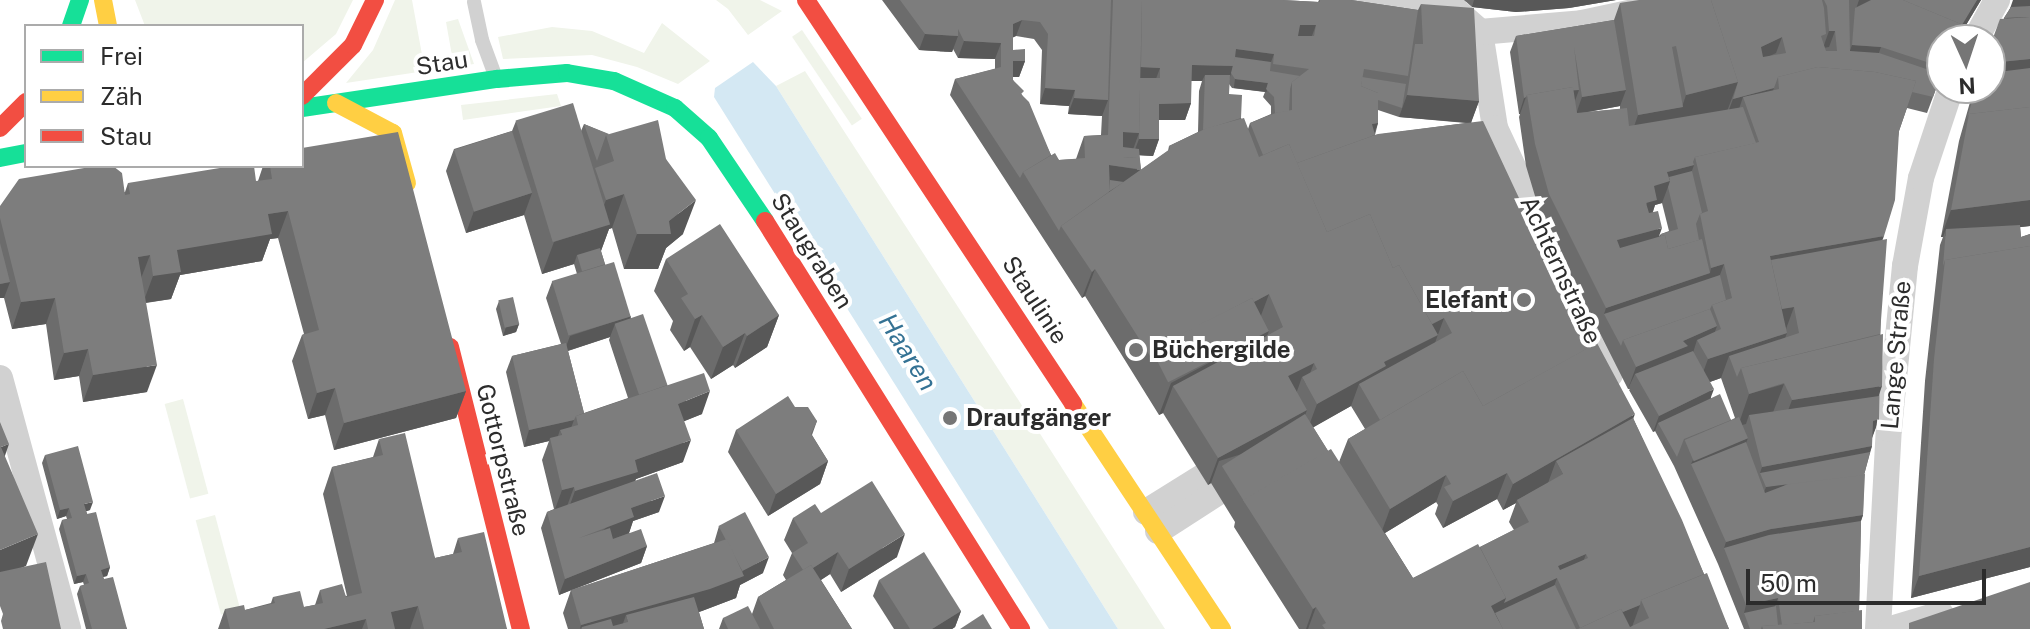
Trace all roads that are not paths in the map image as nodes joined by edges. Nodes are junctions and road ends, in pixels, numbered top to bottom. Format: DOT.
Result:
graph roads {
  1 [pos="80,0"];
  2 [pos="103,0"];
  3 [pos="375,0"];
  4 [pos="806,0"];
  5 [pos="1355,0"];
  6 [pos="1689,0"];
  7 [pos="1997,0"];
  8 [pos="474,2"];
  9 [pos="1453,4"];
  10 [pos="72,24"];
  11 [pos="108,24"];
  12 [pos="1984,24"];
  13 [pos="1480,32"];
  14 [pos="590,76"];
  15 [pos="497,79"];
  16 [pos="304,94"];
  17 [pos="336,103"];
  18 [pos="24,104"];
  19 [pos="1946,104"];
  20 [pos="304,108"];
  21 [pos="0,128"];
  22 [pos="1495,128"];
  23 [pos="1467,133"];
  24 [pos="24,153"];
  25 [pos="0,158"];
  26 [pos="410,196"];
  27 [pos="445,328"];
  28 [pos="0,378"];
  29 [pos="1623,402"];
  30 [pos="1210,485"];
  31 [pos="1152,521"];
  32 [pos="1961,608"];
  33 [pos="68,629"];
  34 [pos="521,629"];
  35 [pos="1021,629"];
  36 [pos="1222,629"];
  37 [pos="1878,629"];
  38 [pos="1891,629"];
  1 -- 10 [label="street"];
  2 -- 11 [label="street"];
  3 -- 16 [label="street"];
  4 -- 31 [label="street, Staulinie"];
  5 -- 9 [label="street"];
  6 -- 13 [label="street"];
  7 -- 12 [label="street"];
  8 -- 15 [label="lane"];
  9 -- 13 [label="street"];
  13 -- 22 [label="street, Achternstraße"];
  14 -- 15 [label="street, Stau"];
  14 -- 35 [label="street, Staugraben"];
  15 -- 17 [label="street, Stau"];
  17 -- 20 [label="street, Stau"];
  17 -- 26 [label="street"];
  18 -- 21 [label="street"];
  19 -- 37 [label="street, Lange Straße"];
  22 -- 23 [label="street"];
  22 -- 29 [label="street, Achternstraße"];
  24 -- 25 [label="street"];
  27 -- 34 [label="street, Gottorpstraße"];
  28 -- 33 [label="street"];
  30 -- 31 [label="street"];
  31 -- 36 [label="street, Staulinie"];
  32 -- 38 [label="street"];
}
